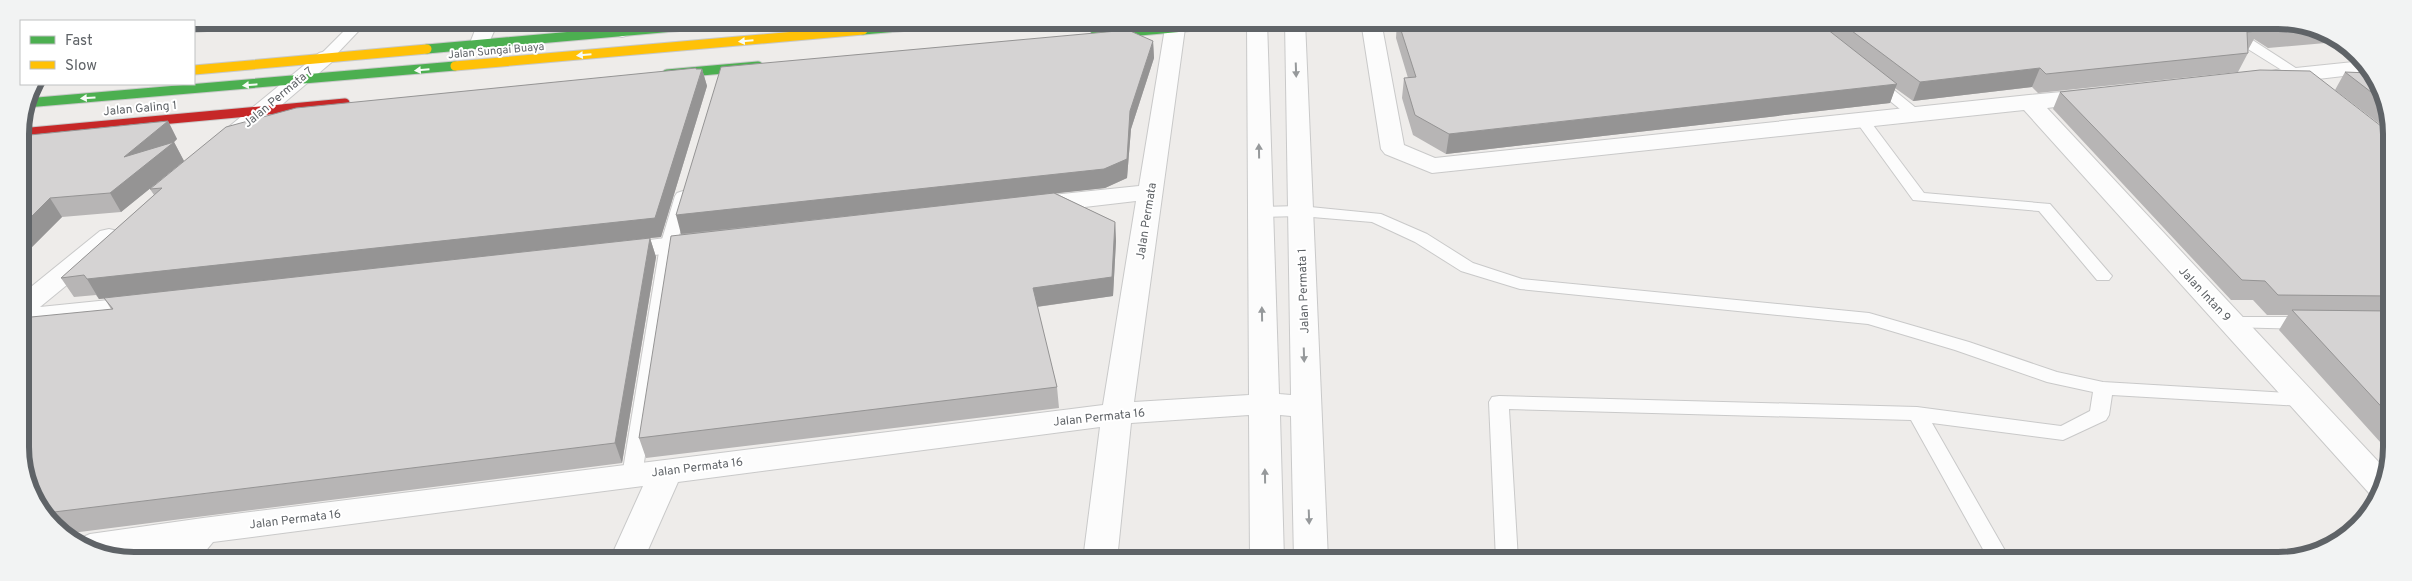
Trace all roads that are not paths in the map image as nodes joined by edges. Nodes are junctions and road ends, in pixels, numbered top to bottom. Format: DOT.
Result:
graph roads {
  1 [pos="354,29"];
  2 [pos="485,29"];
  3 [pos="599,29"];
  4 [pos="877,29"];
  5 [pos="1164,29"];
  6 [pos="1175,29"];
  7 [pos="1257,29"];
  8 [pos="1295,29"];
  9 [pos="1371,29"];
  10 [pos="2226,29"];
  11 [pos="1086,36"];
  12 [pos="480,43"];
  13 [pos="326,57"];
  14 [pos="771,65"];
  15 [pos="2360,68"];
  16 [pos="721,69"];
  17 [pos="195,70"];
  18 [pos="1862,71"];
  19 [pos="2298,74"];
  20 [pos="653,76"];
  21 [pos="2258,78"];
  22 [pos="299,80"];
  23 [pos="716,88"];
  24 [pos="2321,92"];
  25 [pos="2119,93"];
  26 [pos="34,101"];
  27 [pos="359,102"];
  28 [pos="2029,102"];
  29 [pos="262,111"];
  30 [pos="1916,114"];
  31 [pos="1862,120"];
  32 [pos="29,132"];
  33 [pos="202,161"];
  34 [pos="688,181"];
  35 [pos="1151,192"];
  36 [pos="1013,207"];
  37 [pos="1300,211"];
  38 [pos="1260,212"];
  39 [pos="126,223"];
  40 [pos="727,239"];
  41 [pos="668,246"];
  42 [pos="589,254"];
  43 [pos="2103,276"];
  44 [pos="168,301"];
  45 [pos="29,303"];
  46 [pos="29,317"];
  47 [pos="2232,323"];
  48 [pos="2321,323"];
  49 [pos="2103,388"];
  50 [pos="2302,400"];
  51 [pos="1264,404"];
  52 [pos="1306,406"];
  53 [pos="1117,414"];
  54 [pos="1918,414"];
  55 [pos="666,471"];
  56 [pos="632,476"];
  57 [pos="2378,482"];
  58 [pos="203,531"];
  59 [pos="98,546"];
  60 [pos="185,552"];
  61 [pos="630,552"];
  62 [pos="1101,552"];
  63 [pos="1267,552"];
  64 [pos="1310,552"];
  65 [pos="1507,552"];
  66 [pos="1996,552"];
  1 -- 13 [label="lane"];
  2 -- 12 [label="street"];
  3 -- 12 [label="street, Jalan Sungai Buaya"];
  4 -- 22 [label="street, Jalan Sungai Buaya, one-way"];
  5 -- 11 [label="street"];
  6 -- 35 [label="street, Jalan Permata"];
  38 -- 7 [label="street, one-way"];
  8 -- 37 [label="street, Jalan Permata 1, one-way"];
  9 -- 31 [label="street"];
  10 -- 19 [label="lane"];
  12 -- 13 [label="street, Jalan Sungai Buaya"];
  13 -- 17 [label="street, Jalan Sungai Buaya"];
  13 -- 22 [label="street, Jalan Permata 7"];
  14 -- 16 [label="street"];
  15 -- 19 [label="street"];
  16 -- 20 [label="street"];
  16 -- 23 [label="lane"];
  18 -- 30 [label="lane"];
  19 -- 21 [label="street"];
  19 -- 24 [label="street"];
  22 -- 26 [label="street, Jalan Sungai Buaya, one-way"];
  22 -- 29 [label="street, Jalan Permata 7"];
  25 -- 28 [label="street"];
  27 -- 29 [label="street, Jalan Galing 1"];
  28 -- 30 [label="street"];
  28 -- 47 [label="street, Jalan Intan 9"];
  29 -- 32 [label="street, Jalan Galing 1"];
  29 -- 33 [label="street, Jalan Permata 7"];
  30 -- 31 [label="street"];
  31 -- 43 [label="lane"];
  34 -- 41 [label="lane"];
  35 -- 36 [label="street"];
  35 -- 53 [label="street, Jalan Permata"];
  37 -- 38 [label="lane"];
  37 -- 49 [label="lane"];
  37 -- 52 [label="street, Jalan Permata 1, one-way"];
  51 -- 38 [label="street, one-way"];
  39 -- 45 [label="street"];
  40 -- 41 [label="street"];
  41 -- 42 [label="street"];
  41 -- 56 [label="lane"];
  44 -- 46 [label="street"];
  47 -- 48 [label="lane"];
  47 -- 50 [label="street, Jalan Intan 9"];
  49 -- 50 [label="lane"];
  49 -- 54 [label="lane"];
  50 -- 57 [label="street, Jalan Intan 9"];
  51 -- 52 [label="street, Jalan Permata 16"];
  51 -- 53 [label="street, Jalan Permata 16"];
  63 -- 51 [label="street, one-way"];
  52 -- 64 [label="street, Jalan Permata 1, one-way"];
  53 -- 55 [label="street, Jalan Permata 16"];
  53 -- 62 [label="street"];
  54 -- 65 [label="lane"];
  54 -- 66 [label="lane"];
  55 -- 56 [label="street, Jalan Permata 16"];
  55 -- 61 [label="street"];
  56 -- 58 [label="street, Jalan Permata 16"];
  58 -- 59 [label="street, Jalan Permata 16"];
  58 -- 60 [label="street"];
}
